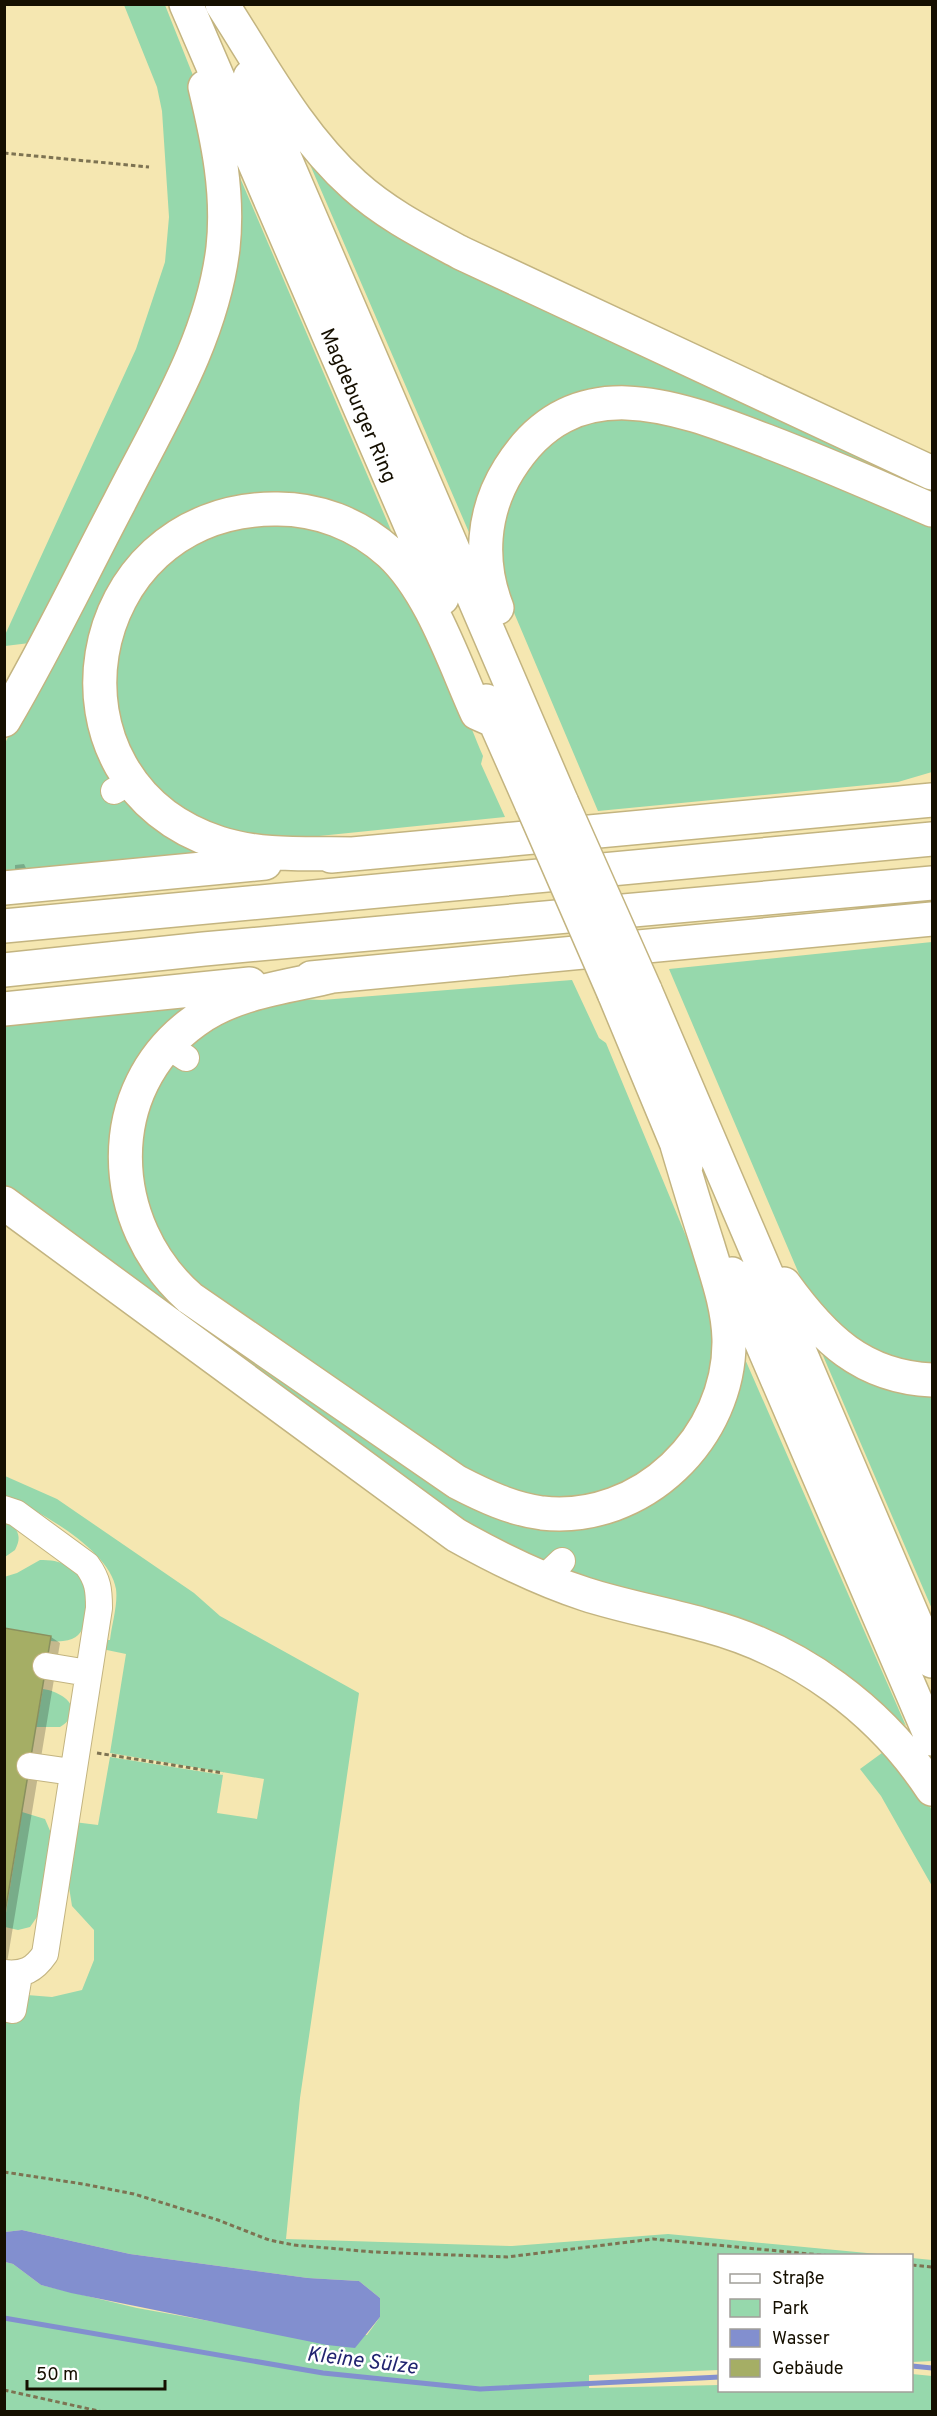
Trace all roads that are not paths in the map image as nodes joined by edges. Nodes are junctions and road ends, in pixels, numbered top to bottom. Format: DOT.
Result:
graph roads {
  1 [pos="185,4"];
  2 [pos="221,4"];
  3 [pos="933,473"];
  4 [pos="933,510"];
  5 [pos="4,720"];
  6 [pos="527,720"];
  7 [pos="495,721"];
  8 [pos="933,785"];
  9 [pos="933,800"];
  10 [pos="547,804"];
  11 [pos="843,809"];
  12 [pos="933,839"];
  13 [pos="354,854"];
  14 [pos="933,883"];
  15 [pos="4,888"];
  16 [pos="933,919"];
  17 [pos="4,927"];
  18 [pos="4,970"];
  19 [pos="333,976"];
  20 [pos="629,992"];
  21 [pos="4,1009"];
  22 [pos="677,1145"];
  23 [pos="4,1203"];
  24 [pos="748,1233"];
  25 [pos="933,1380"];
  26 [pos="4,1509"];
  27 [pos="933,1661"];
  28 [pos="46,1666"];
  29 [pos="88,1673"];
  30 [pos="933,1739"];
  31 [pos="74,1761"];
  32 [pos="30,1766"];
  33 [pos="933,1789"];
  34 [pos="12,1974"];
  35 [pos="4,2008"];
  1 -- 5 [label="highway"];
  1 -- 7 [label="highway, Magdeburger Ring"];
  2 -- 3 [label="highway"];
  2 -- 6 [label="highway, Magdeburger Ring"];
  4 -- 6 [label="highway"];
  6 -- 10 [label="highway, Magdeburger Ring"];
  7 -- 10 [label="highway, Magdeburger Ring"];
  7 -- 13 [label="highway"];
  8 -- 11 [label="highway"];
  9 -- 11 [label="highway"];
  10 -- 20 [label="highway, bridge"];
  11 -- 13 [label="highway"];
  12 -- 17 [label="highway"];
  13 -- 15 [label="highway"];
  14 -- 18 [label="highway"];
  16 -- 19 [label="highway"];
  19 -- 21 [label="highway"];
  19 -- 22 [label="highway"];
  20 -- 22 [label="highway"];
  20 -- 24 [label="highway"];
  22 -- 30 [label="highway"];
  23 -- 33 [label="highway"];
  24 -- 25 [label="highway"];
  24 -- 27 [label="highway"];
  26 -- 29 [label="lane"];
  28 -- 29 [label="lane"];
  29 -- 31 [label="lane"];
  31 -- 32 [label="lane"];
  31 -- 34 [label="lane"];
  34 -- 35 [label="lane"];
}
